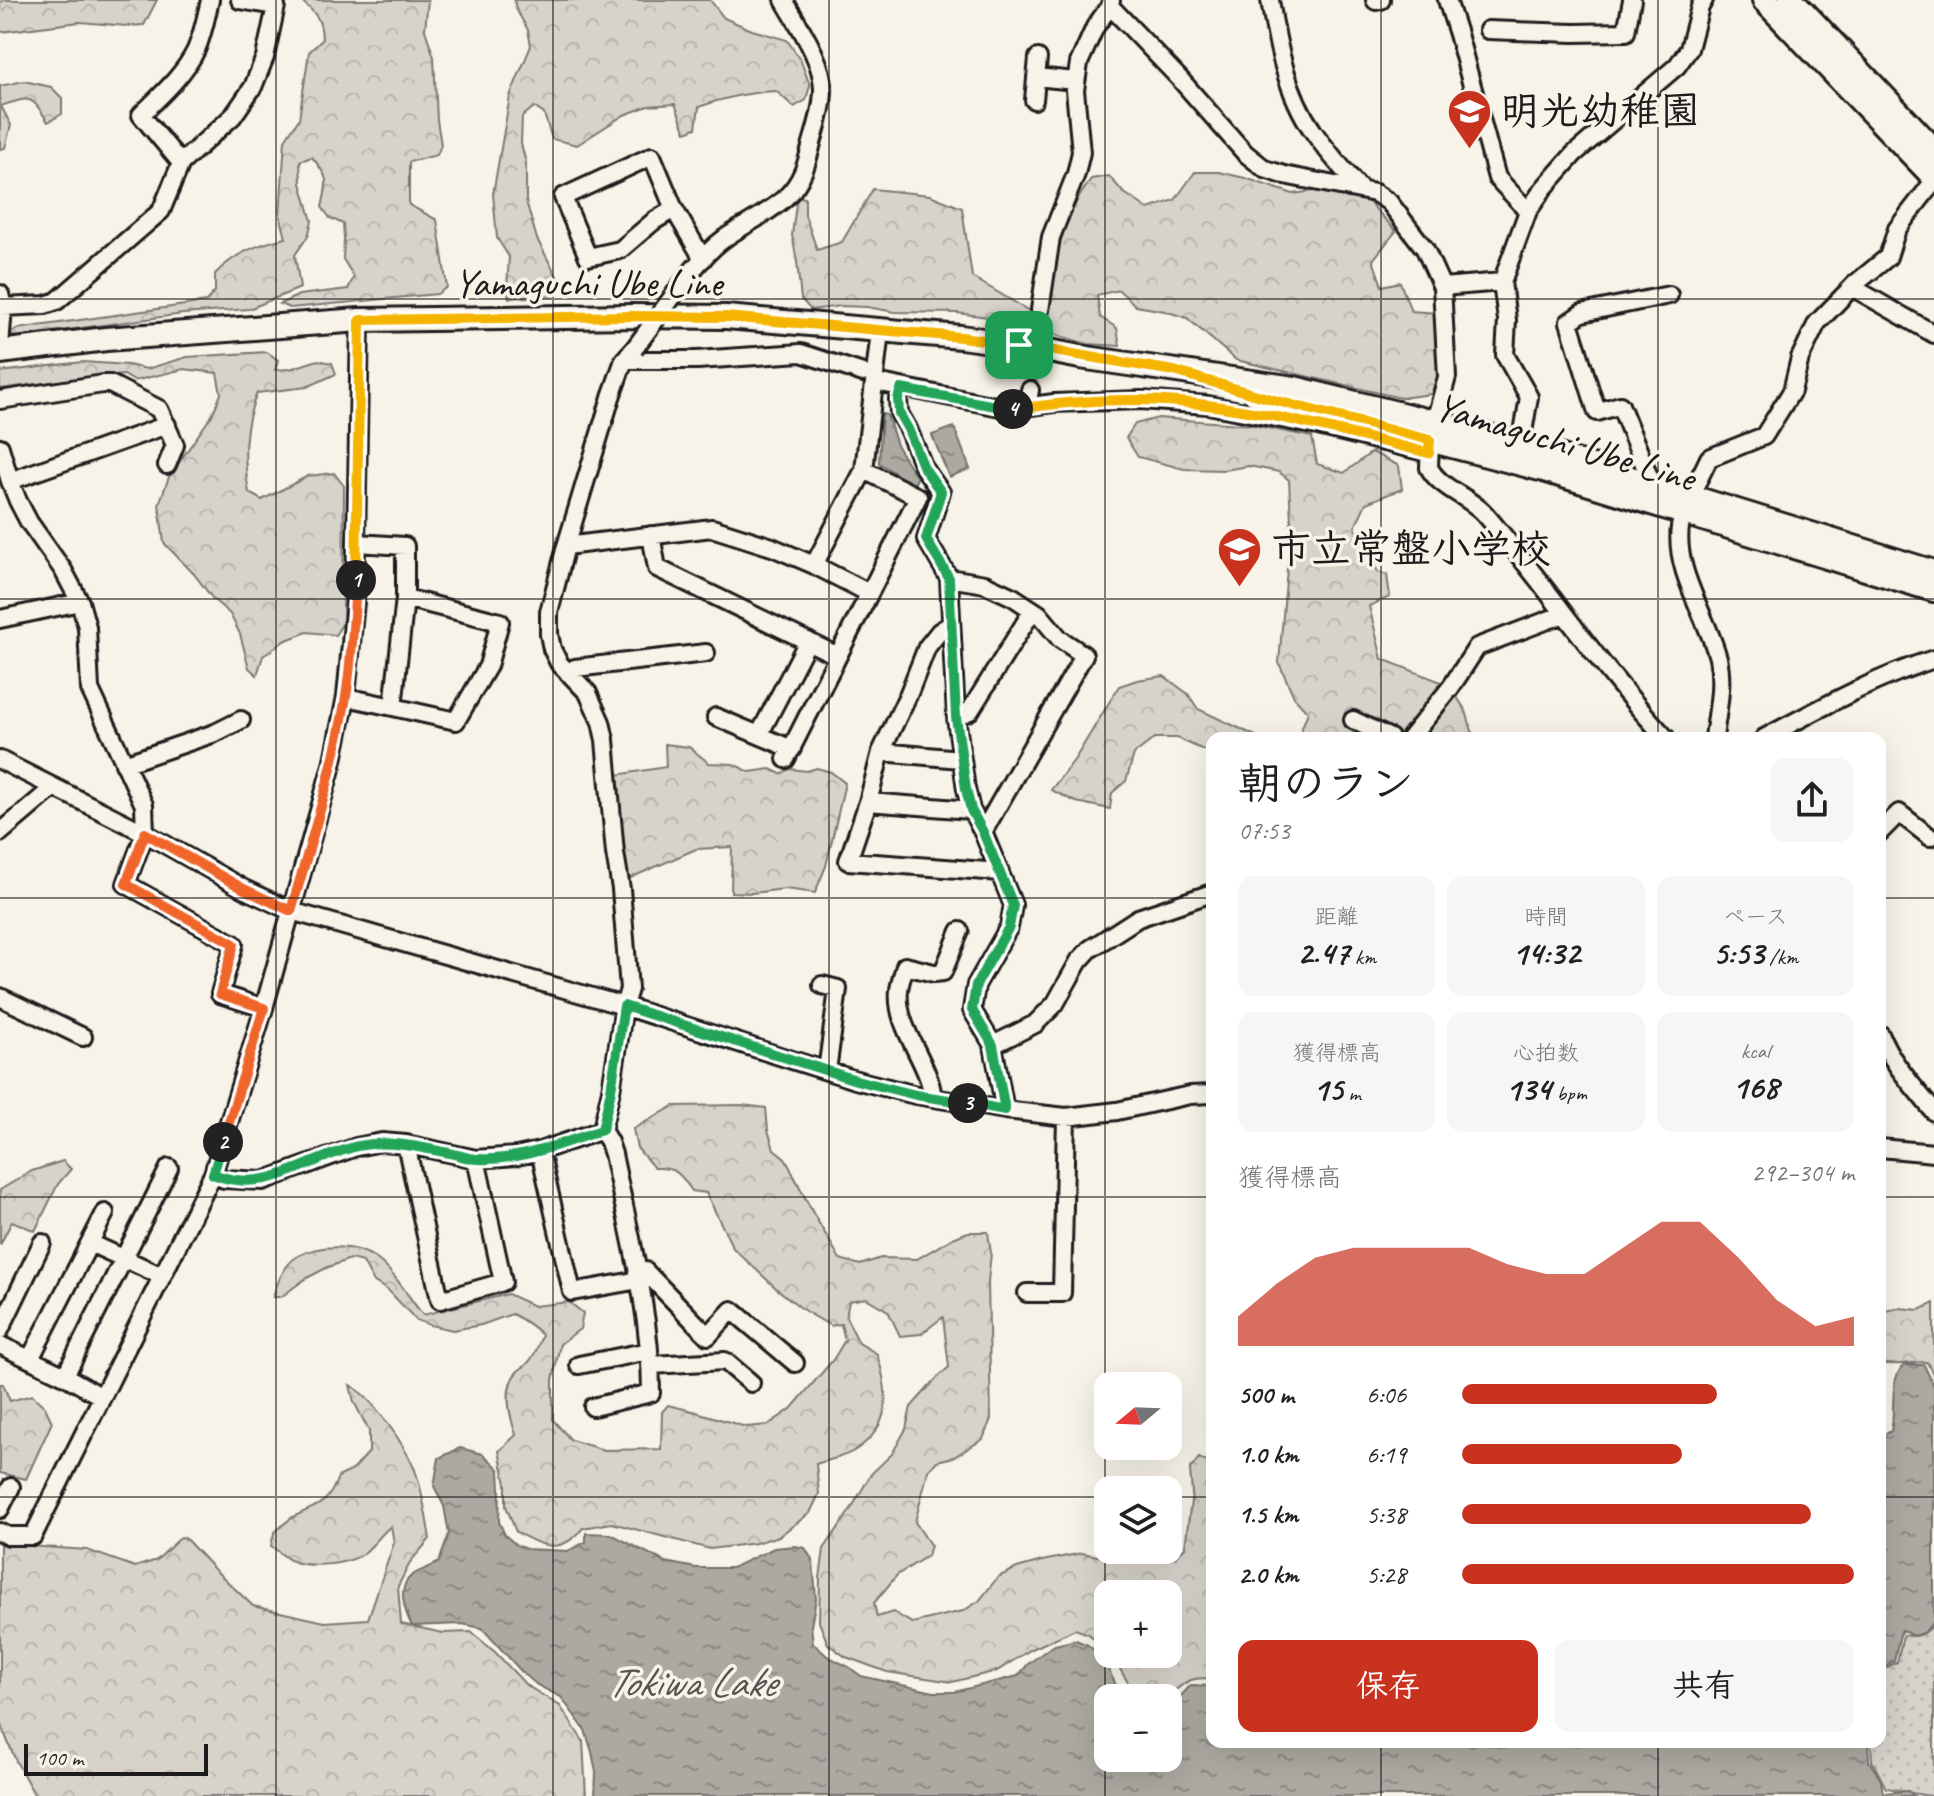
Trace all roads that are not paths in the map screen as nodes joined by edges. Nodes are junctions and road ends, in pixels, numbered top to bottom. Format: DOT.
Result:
graph roads {
  1 [pos="210,0"];
  2 [pos="240,0"];
  3 [pos="784,0"];
  4 [pos="1288,0"];
  5 [pos="1375,0"];
  6 [pos="1381,0"];
  7 [pos="1447,0"];
  8 [pos="1632,0"];
  9 [pos="1704,0"];
  10 [pos="1765,0"];
  11 [pos="1791,0"];
  12 [pos="1270,2"];
  13 [pos="1111,3"];
  14 [pos="1488,30"];
  15 [pos="1038,58"];
  16 [pos="1036,77"];
  17 [pos="1075,81"];
  18 [pos="1034,100"];
  19 [pos="1934,151"];
  20 [pos="181,163"];
  21 [pos="1934,178"];
  22 [pos="1361,190"];
  23 [pos="674,209"];
  24 [pos="1528,211"];
  25 [pos="703,259"];
  26 [pos="1502,282"];
  27 [pos="1442,287"];
  28 [pos="1852,287"];
  29 [pos="1669,295"];
  30 [pos="2,300"];
  31 [pos="1040,310"];
  32 [pos="360,320"];
  33 [pos="880,331"];
  34 [pos="1934,334"];
  35 [pos="0,350"];
  36 [pos="629,354"];
  37 [pos="863,373"];
  38 [pos="1030,390"];
  39 [pos="0,400"];
  40 [pos="1027,407"];
  41 [pos="167,425"];
  42 [pos="1431,438"];
  43 [pos="1521,444"];
  44 [pos="0,447"];
  45 [pos="167,465"];
  46 [pos="864,470"];
  47 [pos="10,481"];
  48 [pos="1652,484"];
  49 [pos="1688,505"];
  50 [pos="651,535"];
  51 [pos="357,543"];
  52 [pos="566,546"];
  53 [pos="814,565"];
  54 [pos="1934,572"];
  55 [pos="949,578"];
  56 [pos="1934,590"];
  57 [pos="869,593"];
  58 [pos="405,598"];
  59 [pos="80,602"];
  60 [pos="1033,610"];
  61 [pos="1564,614"];
  62 [pos="0,619"];
  63 [pos="951,624"];
  64 [pos="808,641"];
  65 [pos="706,653"];
  66 [pos="838,656"];
  67 [pos="1934,659"];
  68 [pos="568,673"];
  69 [pos="346,697"];
  70 [pos="393,707"];
  71 [pos="716,717"];
  72 [pos="956,717"];
  73 [pos="241,720"];
  74 [pos="1353,720"];
  75 [pos="1378,732"];
  76 [pos="1415,732"];
  77 [pos="1660,732"];
  78 [pos="1715,732"];
  79 [pos="1775,732"];
  80 [pos="759,735"];
  81 [pos="881,752"];
  82 [pos="961,759"];
  83 [pos="0,760"];
  84 [pos="124,764"];
  85 [pos="54,787"];
  86 [pos="868,802"];
  87 [pos="971,810"];
  88 [pos="1886,826"];
  89 [pos="983,832"];
  90 [pos="0,833"];
  91 [pos="145,833"];
  92 [pos="1930,837"];
  93 [pos="1000,872"];
  94 [pos="1206,895"];
  95 [pos="291,911"];
  96 [pos="960,931"];
  97 [pos="822,985"];
  98 [pos="0,997"];
  99 [pos="624,1006"];
  100 [pos="264,1008"];
  101 [pos="83,1037"];
  102 [pos="993,1045"];
  103 [pos="1886,1048"];
  104 [pos="827,1071"];
  105 [pos="1206,1094"];
  106 [pos="933,1098"];
  107 [pos="1005,1110"];
  108 [pos="1934,1112"];
  109 [pos="1066,1117"];
  110 [pos="602,1130"];
  111 [pos="406,1144"];
  112 [pos="1886,1149"];
  113 [pos="540,1151"];
  114 [pos="1934,1153"];
  115 [pos="476,1159"];
  116 [pos="169,1168"];
  117 [pos="213,1174"];
  118 [pos="105,1213"];
  119 [pos="42,1243"];
  120 [pos="90,1243"];
  121 [pos="122,1258"];
  122 [pos="162,1276"];
  123 [pos="638,1276"];
  124 [pos="1027,1293"];
  125 [pos="0,1330"];
  126 [pos="0,1345"];
  127 [pos="650,1358"];
  128 [pos="30,1359"];
  129 [pos="795,1363"];
  130 [pos="579,1365"];
  131 [pos="65,1376"];
  132 [pos="751,1383"];
  133 [pos="102,1397"];
  134 [pos="593,1407"];
  135 [pos="11,1487"];
  136 [pos="0,1509"];
  137 [pos="0,1532"];
  1 -- 20 [label="street"];
  2 -- 20 [label="street"];
  3 -- 25 [label="street"];
  4 -- 12 [label="street"];
  5 -- 6 [label="street"];
  7 -- 24 [label="street"];
  8 -- 14 [label="street"];
  9 -- 24 [label="street"];
  10 -- 21 [label="highway"];
  11 -- 19 [label="highway"];
  12 -- 22 [label="street"];
  13 -- 17 [label="street"];
  13 -- 22 [label="street"];
  15 -- 16 [label="street"];
  16 -- 17 [label="street"];
  16 -- 18 [label="street"];
  17 -- 31 [label="street"];
  20 -- 30 [label="street"];
  21 -- 28 [label="street"];
  22 -- 27 [label="street"];
  23 -- 23 [label="street"];
  23 -- 25 [label="street"];
  24 -- 26 [label="street"];
  25 -- 36 [label="street, bridge"];
  26 -- 27 [label="street"];
  26 -- 43 [label="street"];
  27 -- 42 [label="street"];
  28 -- 34 [label="street"];
  28 -- 49 [label="street"];
  29 -- 48 [label="street"];
  30 -- 35 [label="street"];
  32 -- 33 [label="main road, Yamaguchi Ube Line"];
  32 -- 35 [label="main road, Yamaguchi Ube Line"];
  32 -- 51 [label="street"];
  33 -- 42 [label="main road, Yamaguchi Ube Line"];
  33 -- 46 [label="street"];
  36 -- 37 [label="street"];
  36 -- 52 [label="street"];
  38 -- 40 [label="street"];
  39 -- 41 [label="street"];
  40 -- 42 [label="street"];
  40 -- 55 [label="street"];
  41 -- 45 [label="street"];
  41 -- 47 [label="street"];
  42 -- 43 [label="main road, Yamaguchi Ube Line"];
  42 -- 49 [label="main road, Yamaguchi Ube Line"];
  42 -- 61 [label="street"];
  43 -- 48 [label="main road, Yamaguchi Ube Line"];
  44 -- 47 [label="street"];
  46 -- 53 [label="street"];
  46 -- 57 [label="street"];
  47 -- 59 [label="street"];
  48 -- 49 [label="main road, Yamaguchi Ube Line"];
  49 -- 54 [label="main road, Yamaguchi Ube Line"];
  49 -- 56 [label="main road, Yamaguchi Ube Line"];
  49 -- 78 [label="street"];
  50 -- 52 [label="street"];
  50 -- 53 [label="street"];
  50 -- 64 [label="street"];
  51 -- 58 [label="street"];
  51 -- 69 [label="street"];
  52 -- 68 [label="street"];
  53 -- 57 [label="street"];
  55 -- 60 [label="street"];
  55 -- 63 [label="street"];
  57 -- 66 [label="street"];
  58 -- 70 [label="street"];
  58 -- 70 [label="street"];
  59 -- 62 [label="street"];
  59 -- 84 [label="street"];
  60 -- 72 [label="street"];
  60 -- 89 [label="street"];
  61 -- 76 [label="street"];
  61 -- 77 [label="street"];
  63 -- 72 [label="street"];
  63 -- 81 [label="street"];
  64 -- 66 [label="street"];
  64 -- 80 [label="street"];
  65 -- 68 [label="street"];
  66 -- 80 [label="street"];
  67 -- 79 [label="street"];
  68 -- 99 [label="street"];
  69 -- 70 [label="street"];
  69 -- 95 [label="street"];
  71 -- 80 [label="street"];
  72 -- 82 [label="street"];
  73 -- 84 [label="street"];
  74 -- 75 [label="street"];
  81 -- 82 [label="street"];
  81 -- 86 [label="street"];
  82 -- 87 [label="street"];
  83 -- 85 [label="street"];
  84 -- 91 [label="street"];
  85 -- 90 [label="street"];
  85 -- 91 [label="street"];
  86 -- 87 [label="street"];
  86 -- 93 [label="street"];
  87 -- 89 [label="street"];
  88 -- 92 [label="street"];
  89 -- 93 [label="street"];
  91 -- 95 [label="street"];
  91 -- 100 [label="street"];
  93 -- 102 [label="street"];
  94 -- 102 [label="street"];
  95 -- 99 [label="street"];
  95 -- 100 [label="street"];
  96 -- 106 [label="street"];
  97 -- 104 [label="street"];
  98 -- 101 [label="street"];
  99 -- 104 [label="street"];
  99 -- 110 [label="street"];
  100 -- 117 [label="street"];
  102 -- 107 [label="street"];
  103 -- 108 [label="street"];
  104 -- 106 [label="street"];
  105 -- 109 [label="street"];
  106 -- 107 [label="street"];
  107 -- 109 [label="street"];
  109 -- 124 [label="street"];
  110 -- 113 [label="street"];
  110 -- 123 [label="street"];
  111 -- 115 [label="street"];
  111 -- 115 [label="street"];
  111 -- 117 [label="street"];
  112 -- 114 [label="street"];
  113 -- 115 [label="street"];
  113 -- 123 [label="street"];
  116 -- 121 [label="street"];
  117 -- 122 [label="street"];
  118 -- 120 [label="street"];
  119 -- 125 [label="street"];
  120 -- 121 [label="street"];
  120 -- 128 [label="street"];
  121 -- 122 [label="street"];
  121 -- 131 [label="street"];
  122 -- 133 [label="street"];
  123 -- 127 [label="street"];
  123 -- 129 [label="street"];
  126 -- 128 [label="street"];
  127 -- 130 [label="street"];
  127 -- 132 [label="street"];
  127 -- 134 [label="street"];
  128 -- 131 [label="street"];
  131 -- 133 [label="street"];
  133 -- 137 [label="street"];
  135 -- 136 [label="street"];
}
